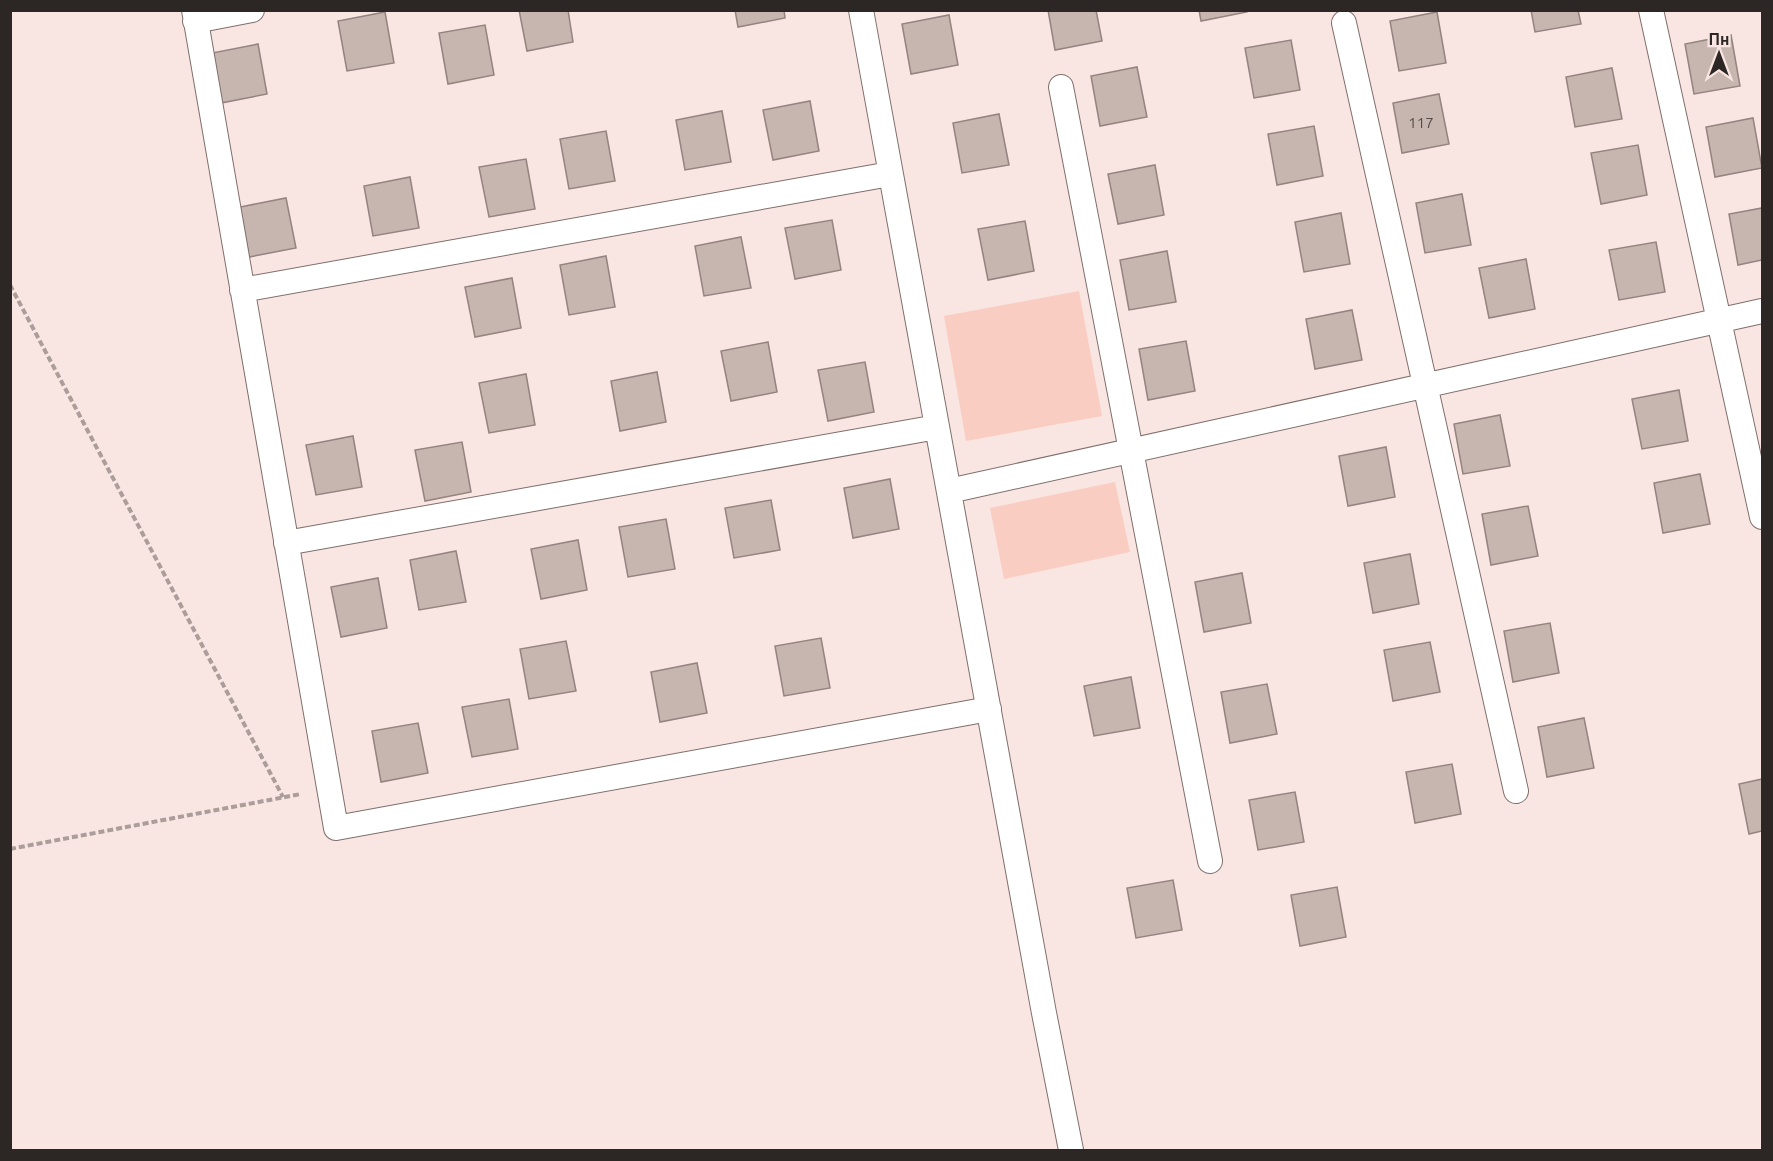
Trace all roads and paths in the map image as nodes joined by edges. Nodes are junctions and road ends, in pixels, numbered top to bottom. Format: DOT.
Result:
graph roads {
  1 [pos="252,10"];
  2 [pos="861,10"];
  3 [pos="1651,10"];
  4 [pos="195,16"];
  5 [pos="1344,23"];
  6 [pos="1062,87"];
  7 [pos="890,174"];
  8 [pos="10,285"];
  9 [pos="242,290"];
  10 [pos="1762,311"];
  11 [pos="1719,321"];
  12 [pos="1425,386"];
  13 [pos="937,427"];
  14 [pos="1131,451"];
  15 [pos="949,491"];
  16 [pos="1762,517"];
  17 [pos="286,543"];
  18 [pos="989,709"];
  19 [pos="329,789"];
  20 [pos="1516,791"];
  21 [pos="284,797"];
  22 [pos="10,849"];
  23 [pos="1210,861"];
  24 [pos="1071,1150"];
  1 -- 4 [label="street"];
  2 -- 7 [label="street"];
  3 -- 11 [label="street"];
  4 -- 9 [label="street"];
  5 -- 12 [label="street"];
  6 -- 14 [label="street"];
  7 -- 9 [label="street"];
  7 -- 13 [label="street"];
  8 -- 21 [label="path"];
  9 -- 17 [label="street"];
  10 -- 11 [label="street"];
  11 -- 12 [label="street"];
  11 -- 16 [label="street"];
  12 -- 14 [label="street"];
  12 -- 20 [label="street"];
  13 -- 15 [label="street"];
  13 -- 17 [label="street"];
  14 -- 15 [label="street"];
  14 -- 23 [label="street"];
  15 -- 18 [label="street"];
  17 -- 19 [label="street"];
  18 -- 19 [label="street"];
  18 -- 24 [label="street"];
  19 -- 21 [label="path"];
  21 -- 22 [label="path"];
}
